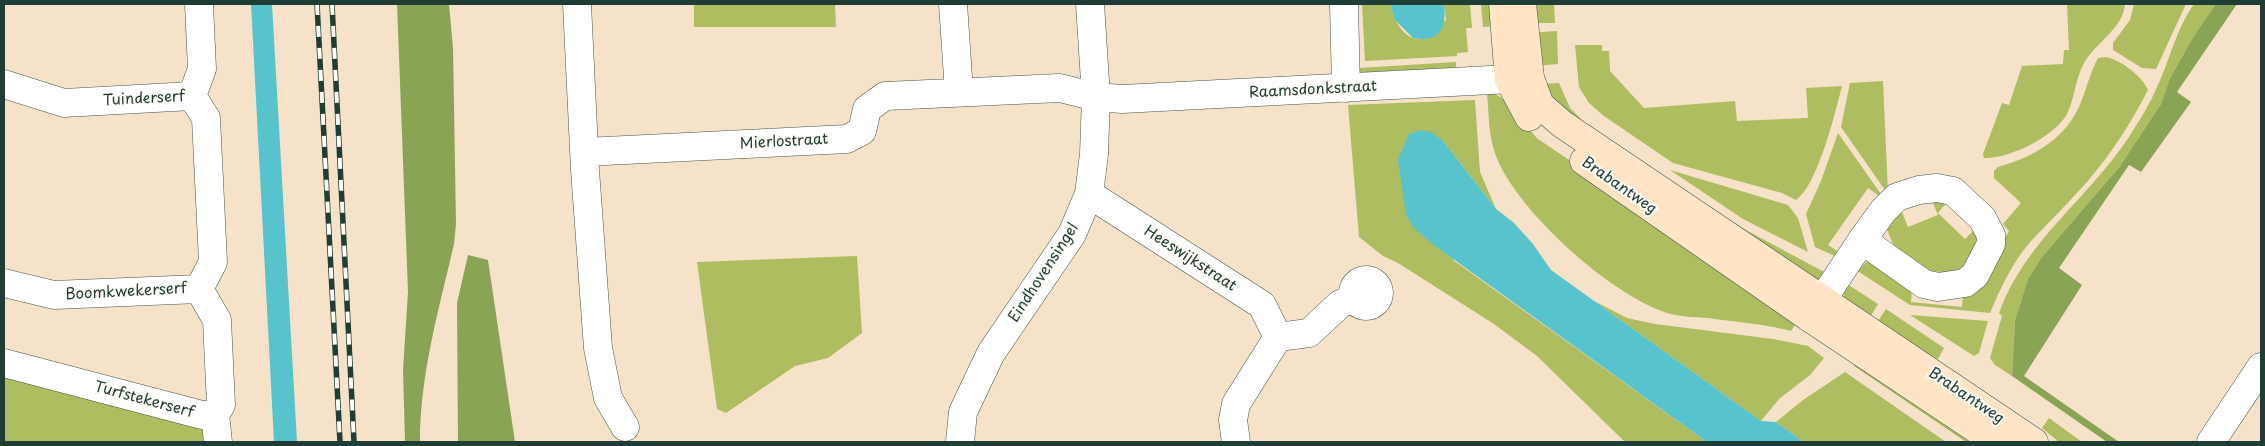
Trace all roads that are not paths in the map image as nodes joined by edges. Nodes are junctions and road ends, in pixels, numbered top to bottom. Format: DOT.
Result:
graph roads {
  1 [pos="199,4"];
  2 [pos="578,4"];
  3 [pos="953,4"];
  4 [pos="1090,4"];
  5 [pos="1344,4"];
  6 [pos="1503,4"];
  7 [pos="1522,4"];
  8 [pos="1520,79"];
  9 [pos="4,84"];
  10 [pos="1346,88"];
  11 [pos="959,92"];
  12 [pos="192,96"];
  13 [pos="1096,97"];
  14 [pos="585,152"];
  15 [pos="1089,194"];
  16 [pos="1862,240"];
  17 [pos="4,283"];
  18 [pos="199,289"];
  19 [pos="1354,298"];
  20 [pos="1816,308"];
  21 [pos="1278,336"];
  22 [pos="4,362"];
  23 [pos="2261,367"];
  24 [pos="215,414"];
  25 [pos="625,427"];
  26 [pos="218,442"];
  27 [pos="960,442"];
  28 [pos="1236,442"];
  29 [pos="1996,442"];
  30 [pos="2034,442"];
  31 [pos="2210,442"];
  1 -- 12 [label="street, Tuinderserf"];
  2 -- 14 [label="street"];
  3 -- 11 [label="street"];
  4 -- 13 [label="street, Eindhovensingel"];
  5 -- 10 [label="street"];
  6 -- 8 [label="street, Brabantweg"];
  7 -- 8 [label="street, Brabantweg"];
  8 -- 10 [label="street, Raamsdonkstraat"];
  8 -- 20 [label="street, Brabantweg"];
  9 -- 12 [label="street, Tuinderserf"];
  10 -- 13 [label="street, Raamsdonkstraat"];
  11 -- 13 [label="street, Mierlostraat"];
  11 -- 14 [label="street, Mierlostraat"];
  12 -- 18 [label="street, Boomkwekerserf"];
  13 -- 15 [label="street, Eindhovensingel"];
  14 -- 25 [label="street"];
  15 -- 21 [label="street, Heeswijkstraat"];
  15 -- 27 [label="street, Eindhovensingel"];
  16 -- 16 [label="street"];
  16 -- 20 [label="street"];
  17 -- 18 [label="street, Boomkwekerserf"];
  18 -- 24 [label="street, Turfstekerserf"];
  19 -- 21 [label="street"];
  20 -- 29 [label="street, Brabantweg"];
  20 -- 30 [label="street, Brabantweg"];
  21 -- 28 [label="street"];
  22 -- 24 [label="street, Turfstekerserf"];
  23 -- 31 [label="street"];
  24 -- 26 [label="street"];
}
